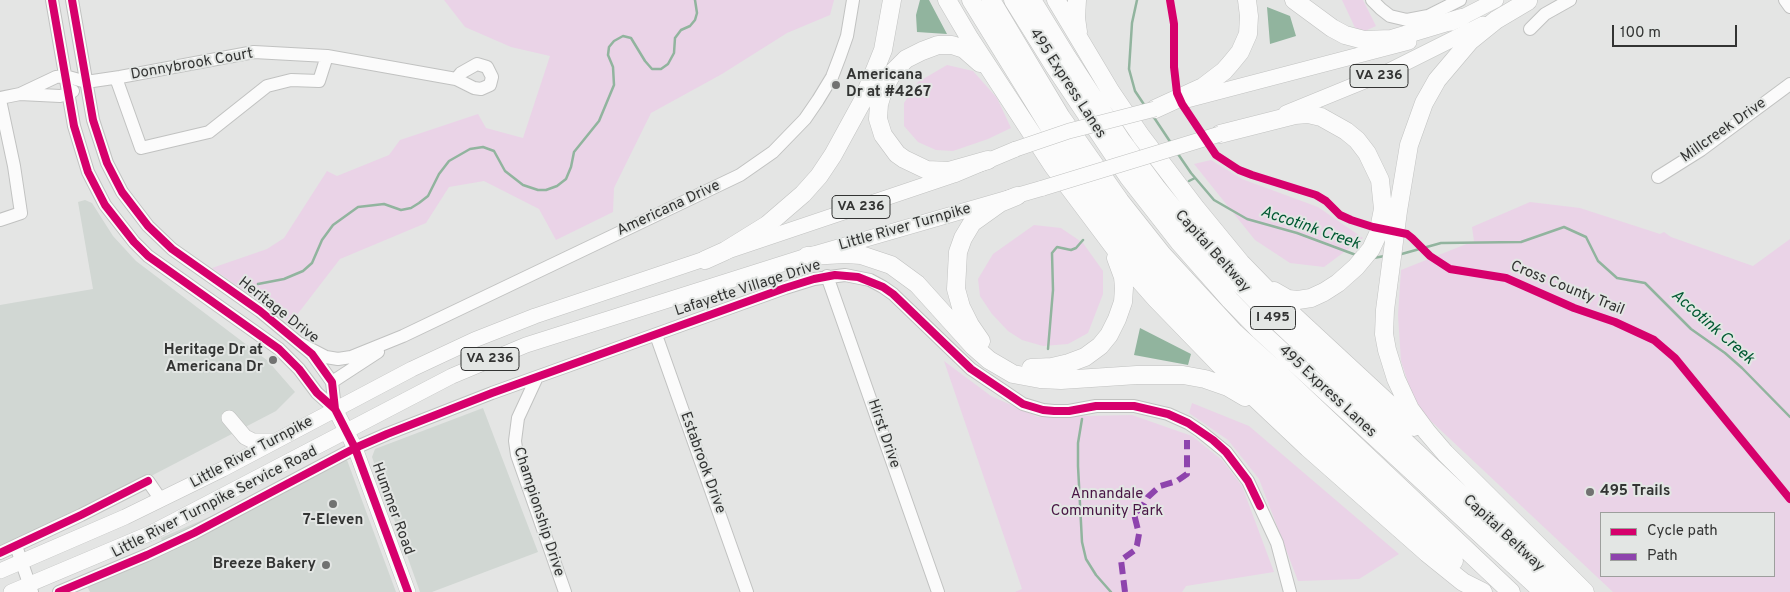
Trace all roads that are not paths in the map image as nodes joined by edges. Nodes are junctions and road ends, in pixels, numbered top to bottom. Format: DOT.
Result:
graph roads {
  1 [pos="52,0"];
  2 [pos="72,0"];
  3 [pos="853,0"];
  4 [pos="892,0"];
  5 [pos="948,0"];
  6 [pos="971,0"];
  7 [pos="991,0"];
  8 [pos="1013,0"];
  9 [pos="1032,0"];
  10 [pos="1056,0"];
  11 [pos="1077,0"];
  12 [pos="1247,0"];
  13 [pos="1294,0"];
  14 [pos="1372,0"];
  15 [pos="1460,0"];
  16 [pos="1496,0"];
  17 [pos="1529,0"];
  18 [pos="1570,0"];
  19 [pos="1785,0"];
  20 [pos="1790,6"];
  21 [pos="1461,18"];
  22 [pos="1530,29"];
  23 [pos="327,56"];
  24 [pos="1090,58"];
  25 [pos="65,76"];
  26 [pos="116,78"];
  27 [pos="456,79"];
  28 [pos="86,82"];
  29 [pos="1790,84"];
  30 [pos="1002,88"];
  31 [pos="20,94"];
  32 [pos="68,94"];
  33 [pos="1192,96"];
  34 [pos="0,99"];
  35 [pos="1155,109"];
  36 [pos="1220,134"];
  37 [pos="988,160"];
  38 [pos="1658,177"];
  39 [pos="1017,196"];
  40 [pos="1390,210"];
  41 [pos="0,220"];
  42 [pos="1096,226"];
  43 [pos="807,256"];
  44 [pos="705,260"];
  45 [pos="1241,263"];
  46 [pos="827,276"];
  47 [pos="656,335"];
  48 [pos="403,336"];
  49 [pos="299,343"];
  50 [pos="537,377"];
  51 [pos="332,382"];
  52 [pos="335,409"];
  53 [pos="229,418"];
  54 [pos="347,430"];
  55 [pos="1294,434"];
  56 [pos="277,440"];
  57 [pos="355,448"];
  58 [pos="1468,476"];
  59 [pos="161,500"];
  60 [pos="1260,506"];
  61 [pos="16,546"];
  62 [pos="0,552"];
  63 [pos="22,562"];
  64 [pos="0,571"];
  65 [pos="31,588"];
  66 [pos="12,592"];
  67 [pos="59,592"];
  68 [pos="408,592"];
  69 [pos="564,592"];
  70 [pos="747,592"];
  71 [pos="938,592"];
  72 [pos="1284,592"];
  73 [pos="1290,592"];
  74 [pos="1485,592"];
  75 [pos="1511,592"];
  76 [pos="1543,592"];
  77 [pos="1566,592"];
  78 [pos="1585,592"];
  1 -- 25 [label="street, Heritage Drive"];
  2 -- 28 [label="street, Heritage Drive"];
  3 -- 48 [label="street, Americana Drive"];
  4 -- 44 [label="highway"];
  5 -- 30 [label="highway"];
  6 -- 74 [label="highway"];
  7 -- 75 [label="highway, 495 Express Lanes / I 495"];
  8 -- 76 [label="highway, 495 Express Lanes / I 495"];
  9 -- 77 [label="highway, Capital Beltway / I 495"];
  10 -- 24 [label="highway"];
  11 -- 24 [label="highway"];
  12 -- 33 [label="highway"];
  13 -- 21 [label="highway"];
  14 -- 15 [label="street"];
  16 -- 21 [label="main road, VA 236"];
  17 -- 36 [label="main road, Little River Turnpike / VA 236"];
  17 -- 40 [label="highway"];
  18 -- 22 [label="street"];
  19 -- 20 [label="street"];
  21 -- 33 [label="main road, VA 236"];
  23 -- 26 [label="street, Donnybrook Court"];
  23 -- 26 [label="street, Donnybrook Court"];
  23 -- 27 [label="street, Donnybrook Court"];
  24 -- 45 [label="highway"];
  25 -- 28 [label="street"];
  25 -- 31 [label="street"];
  25 -- 32 [label="street, Heritage Drive"];
  26 -- 28 [label="street, Donnybrook Court"];
  28 -- 32 [label="street"];
  28 -- 49 [label="street, Heritage Drive"];
  29 -- 38 [label="street, Millcreek Drive"];
  30 -- 37 [label="highway"];
  30 -- 42 [label="highway"];
  31 -- 32 [label="street"];
  31 -- 34 [label="street"];
  32 -- 52 [label="street, Heritage Drive"];
  33 -- 35 [label="highway"];
  34 -- 41 [label="street"];
  35 -- 37 [label="main road, Little River Turnpike / VA 236, bridge"];
  36 -- 39 [label="main road, Little River Turnpike / VA 236, bridge"];
  36 -- 40 [label="highway"];
  37 -- 44 [label="main road, Little River Turnpike / VA 236"];
  39 -- 42 [label="highway"];
  39 -- 43 [label="main road, Little River Turnpike / VA 236"];
  40 -- 45 [label="highway"];
  40 -- 58 [label="highway"];
  42 -- 55 [label="highway"];
  43 -- 54 [label="main road, Little River Turnpike / VA 236"];
  43 -- 55 [label="highway"];
  44 -- 52 [label="main road, Little River Turnpike / VA 236"];
  45 -- 58 [label="highway"];
  46 -- 47 [label="street, Lafayette Village Drive"];
  46 -- 60 [label="street, Lafayette Village Drive"];
  46 -- 71 [label="street, Hirst Drive"];
  47 -- 50 [label="street, Lafayette Village Drive"];
  47 -- 70 [label="street, Estabrook Drive"];
  48 -- 49 [label="street, Americana Drive"];
  48 -- 51 [label="street, Americana Drive"];
  49 -- 51 [label="street, Heritage Drive"];
  50 -- 57 [label="street, Lafayette Village Drive"];
  50 -- 69 [label="street, Championship Drive"];
  51 -- 52 [label="street, Heritage Drive"];
  52 -- 54 [label="main road, Hummer Road"];
  52 -- 56 [label="main road, Little River Turnpike / VA 236"];
  53 -- 56 [label="main road"];
  54 -- 57 [label="main road, Hummer Road"];
  54 -- 65 [label="main road, Little River Turnpike / VA 236"];
  55 -- 74 [label="highway"];
  56 -- 59 [label="main road, Little River Turnpike / VA 236"];
  57 -- 67 [label="street, Little River Turnpike Service Road"];
  57 -- 68 [label="main road, Hummer Road"];
  58 -- 78 [label="highway"];
  59 -- 61 [label="street, Little River Turnpike Service Road"];
  59 -- 63 [label="main road, Little River Turnpike / VA 236"];
  60 -- 72 [label="street, Lafayette Village Drive"];
  60 -- 73 [label="street, Lafayette Village Drive"];
  61 -- 62 [label="street, Little River Turnpike Service Road"];
  61 -- 63 [label="street"];
  63 -- 64 [label="main road, Little River Turnpike / VA 236"];
  63 -- 65 [label="street"];
  65 -- 66 [label="main road, Little River Turnpike / VA 236"];
}
